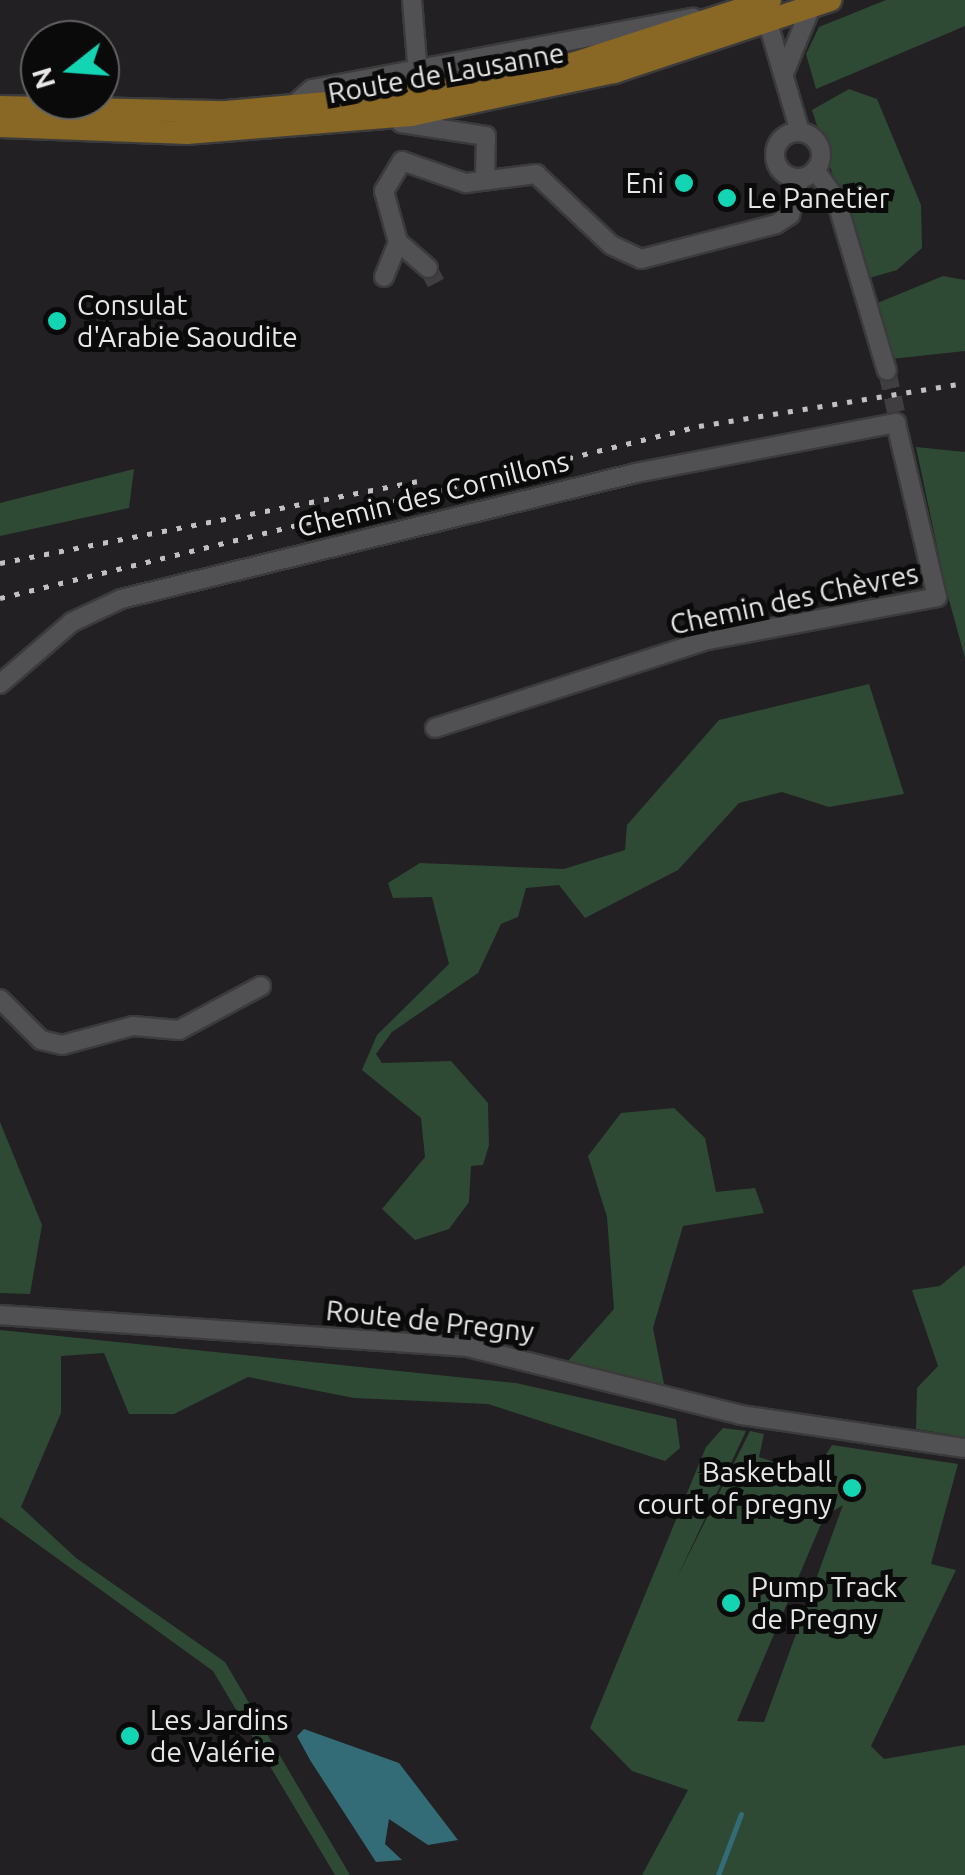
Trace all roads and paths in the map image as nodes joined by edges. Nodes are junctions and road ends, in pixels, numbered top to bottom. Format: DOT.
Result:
graph roads {
  1 [pos="412,0"];
  2 [pos="820,4"];
  3 [pos="766,9"];
  4 [pos="708,24"];
  5 [pos="785,72"];
  6 [pos="418,75"];
  7 [pos="0,107"];
  8 [pos="289,109"];
  9 [pos="358,122"];
  10 [pos="0,126"];
  11 [pos="800,132"];
  12 [pos="808,174"];
  13 [pos="485,177"];
  14 [pos="398,242"];
  15 [pos="428,268"];
  16 [pos="384,277"];
  17 [pos="887,371"];
  18 [pos="896,418"];
  19 [pos="0,684"];
  20 [pos="434,728"];
  21 [pos="261,986"];
  22 [pos="0,999"];
  23 [pos="0,1314"];
  24 [pos="965,1448"];
  1 -- 6 [label="street"];
  2 -- 3 [label="main road, Route de Lausanne"];
  2 -- 5 [label="street"];
  3 -- 4 [label="main road, Route de Lausanne"];
  3 -- 5 [label="street"];
  3 -- 9 [label="main road, Route de Lausanne"];
  4 -- 6 [label="street, Route de Lausanne"];
  4 -- 8 [label="main road, Route de Lausanne"];
  5 -- 11 [label="street"];
  6 -- 8 [label="street, Route de Lausanne"];
  7 -- 8 [label="main road, Route de Lausanne"];
  9 -- 10 [label="main road, Route de Lausanne"];
  9 -- 13 [label="street"];
  11 -- 12 [label="street"];
  11 -- 12 [label="street"];
  12 -- 13 [label="street"];
  12 -- 17 [label="street"];
  13 -- 14 [label="street"];
  14 -- 15 [label="street"];
  14 -- 16 [label="street"];
  18 -- 19 [label="street, Chemin des Cornillons"];
  18 -- 20 [label="street, Chemin des Chèvres"];
  21 -- 22 [label="street"];
  23 -- 24 [label="street, Route de Pregny"];
}
